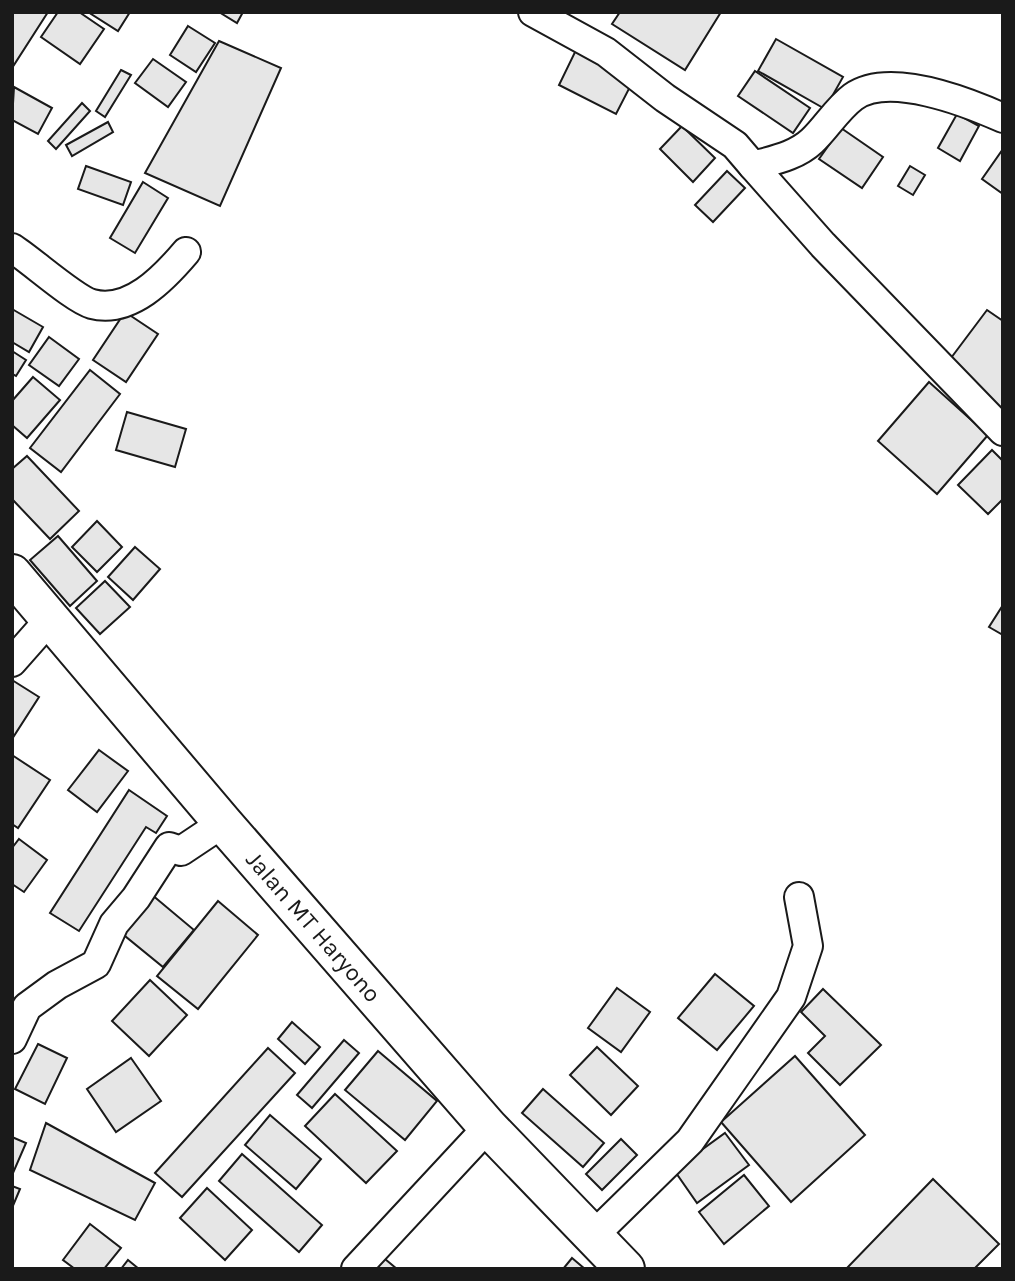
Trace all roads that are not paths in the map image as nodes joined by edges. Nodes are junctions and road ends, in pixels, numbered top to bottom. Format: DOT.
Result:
graph roads {
  1 [pos="533,12"];
  2 [pos="1003,118"];
  3 [pos="753,166"];
  4 [pos="12,248"];
  5 [pos="186,252"];
  6 [pos="1003,431"];
  7 [pos="12,574"];
  8 [pos="50,619"];
  9 [pos="12,662"];
  10 [pos="223,823"];
  11 [pos="799,897"];
  12 [pos="12,1039"];
  13 [pos="488,1127"];
  14 [pos="594,1235"];
  15 [pos="356,1269"];
  16 [pos="625,1269"];
  1 -- 3 [label="street"];
  2 -- 3 [label="street"];
  3 -- 6 [label="street"];
  4 -- 5 [label="street"];
  7 -- 8 [label="main road, Jalan MT Haryono"];
  8 -- 9 [label="street"];
  8 -- 10 [label="main road, Jalan MT Haryono"];
  10 -- 12 [label="street"];
  10 -- 13 [label="main road, Jalan MT Haryono"];
  11 -- 14 [label="street"];
  13 -- 14 [label="main road, Jalan MT Haryono"];
  13 -- 15 [label="street"];
  14 -- 16 [label="main road, Jalan MT Haryono"];
}
